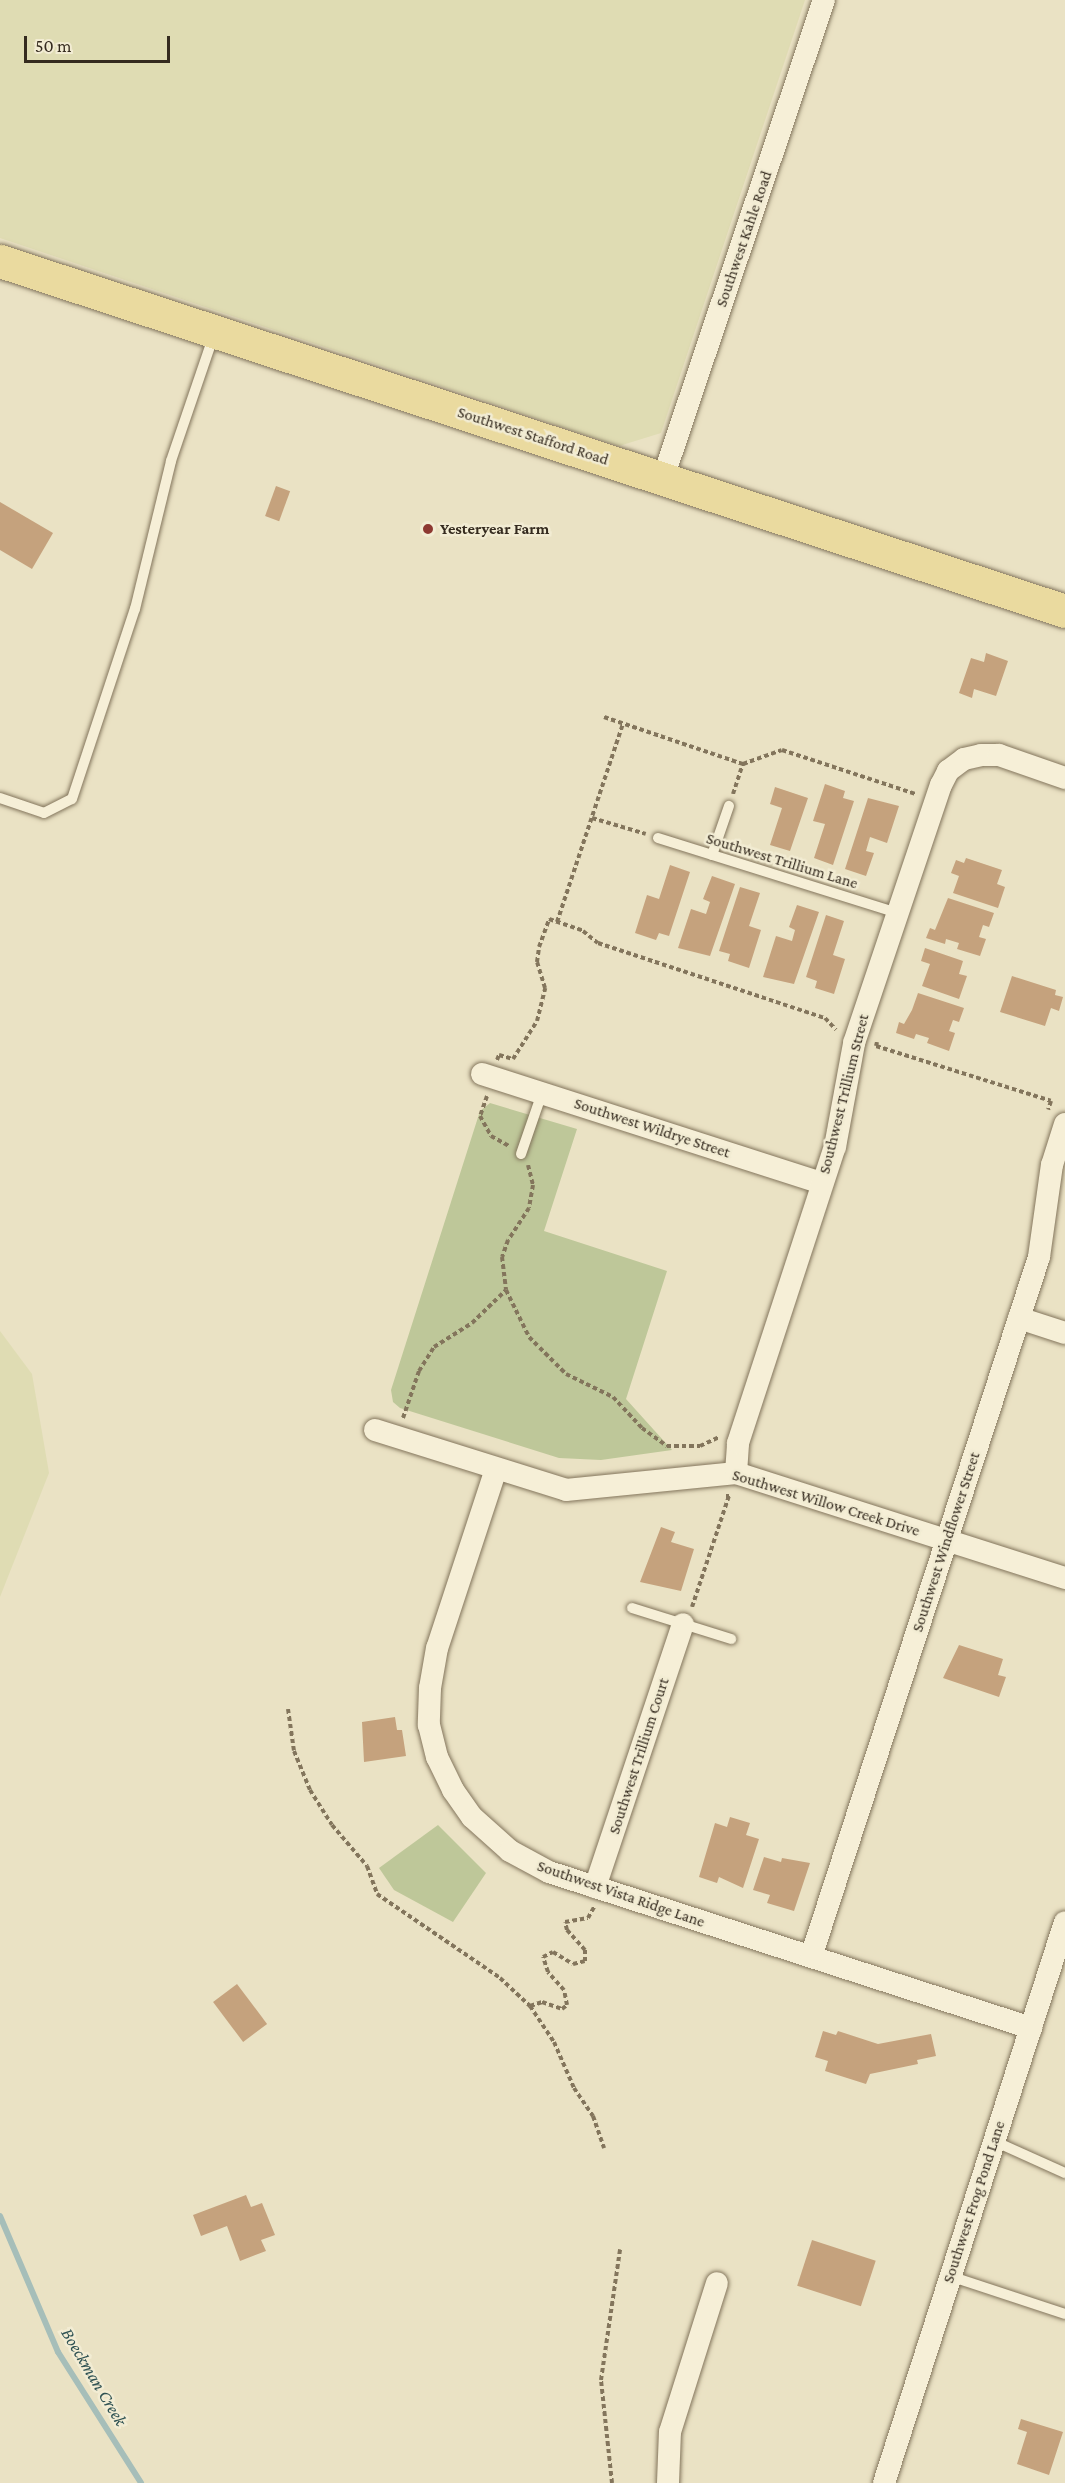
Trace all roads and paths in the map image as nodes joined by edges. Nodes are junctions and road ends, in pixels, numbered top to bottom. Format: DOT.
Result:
graph roads {
  1 [pos="824,0"];
  2 [pos="0,261"];
  3 [pos="215,332"];
  4 [pos="663,478"];
  5 [pos="1065,611"];
  6 [pos="604,717"];
  7 [pos="623,724"];
  8 [pos="743,764"];
  9 [pos="1065,778"];
  10 [pos="0,798"];
  11 [pos="936,801"];
  12 [pos="729,806"];
  13 [pos="592,818"];
  14 [pos="658,838"];
  15 [pos="712,855"];
  16 [pos="898,913"];
  17 [pos="557,921"];
  18 [pos="863,1014"];
  19 [pos="879,1038"];
  20 [pos="487,1076"];
  21 [pos="542,1093"];
  22 [pos="1057,1117"];
  23 [pos="521,1154"];
  24 [pos="822,1183"];
  25 [pos="506,1290"];
  26 [pos="1019,1318"];
  27 [pos="1065,1333"];
  28 [pos="375,1430"];
  29 [pos="722,1431"];
  30 [pos="397,1438"];
  31 [pos="496,1469"];
  32 [pos="736,1473"];
  33 [pos="716,1496"];
  34 [pos="947,1540"];
  35 [pos="1065,1578"];
  36 [pos="632,1608"];
  37 [pos="684,1625"];
  38 [pos="731,1639"];
  39 [pos="288,1709"];
  40 [pos="599,1897"];
  41 [pos="1065,1922"];
  42 [pos="811,1957"];
  43 [pos="530,2006"];
  44 [pos="1031,2028"];
  45 [pos="994,2141"];
  46 [pos="604,2148"];
  47 [pos="1065,2173"];
  48 [pos="620,2249"];
  49 [pos="950,2276"];
  50 [pos="717,2283"];
  51 [pos="1065,2314"];
  52 [pos="612,2483"];
  53 [pos="668,2483"];
  54 [pos="884,2483"];
  1 -- 4 [label="street, Southwest Kahle Road"];
  2 -- 3 [label="main road, Southwest Stafford Road"];
  3 -- 4 [label="main road, Southwest Stafford Road"];
  3 -- 10 [label="lane"];
  4 -- 5 [label="main road, Southwest Stafford Road"];
  6 -- 7 [label="path"];
  7 -- 8 [label="path"];
  7 -- 13 [label="path"];
  8 -- 11 [label="path"];
  8 -- 12 [label="path"];
  9 -- 11 [label="street, Southwest Trillium Street"];
  11 -- 16 [label="street, Southwest Trillium Street"];
  12 -- 15 [label="lane"];
  13 -- 14 [label="path"];
  13 -- 17 [label="path"];
  14 -- 15 [label="lane, Southwest Trillium Lane"];
  15 -- 16 [label="lane, Southwest Trillium Lane"];
  16 -- 18 [label="street, Southwest Trillium Street"];
  17 -- 18 [label="path"];
  17 -- 20 [label="path"];
  18 -- 24 [label="street, Southwest Trillium Street"];
  19 -- 22 [label="path"];
  20 -- 21 [label="street, Southwest Wildrye Street"];
  20 -- 23 [label="path"];
  21 -- 23 [label="lane"];
  21 -- 24 [label="street, Southwest Wildrye Street"];
  22 -- 26 [label="street, Southwest Windflower Street"];
  23 -- 25 [label="path"];
  24 -- 32 [label="street, Southwest Trillium Street"];
  25 -- 29 [label="path"];
  25 -- 30 [label="path"];
  26 -- 27 [label="street"];
  26 -- 34 [label="street, Southwest Windflower Street"];
  28 -- 30 [label="street, Southwest Willow Creek Drive"];
  30 -- 31 [label="street, Southwest Willow Creek Drive"];
  31 -- 32 [label="street, Southwest Willow Creek Drive"];
  31 -- 40 [label="street, Southwest Vista Ridge Lane"];
  32 -- 34 [label="street, Southwest Willow Creek Drive"];
  33 -- 37 [label="path"];
  34 -- 35 [label="street, Southwest Willow Creek Drive"];
  34 -- 42 [label="street, Southwest Windflower Street"];
  36 -- 37 [label="lane"];
  37 -- 38 [label="lane"];
  37 -- 40 [label="street, Southwest Trillium Court"];
  39 -- 43 [label="path"];
  40 -- 42 [label="street, Southwest Vista Ridge Lane"];
  40 -- 43 [label="path"];
  41 -- 44 [label="street, Southwest Frog Pond Lane"];
  42 -- 44 [label="street, Southwest Vista Ridge Lane"];
  43 -- 46 [label="path"];
  44 -- 45 [label="street, Southwest Frog Pond Lane"];
  45 -- 47 [label="lane"];
  45 -- 49 [label="street, Southwest Frog Pond Lane"];
  48 -- 52 [label="path"];
  49 -- 51 [label="lane"];
  49 -- 54 [label="street, Southwest Frog Pond Lane"];
  50 -- 53 [label="street"];
}
